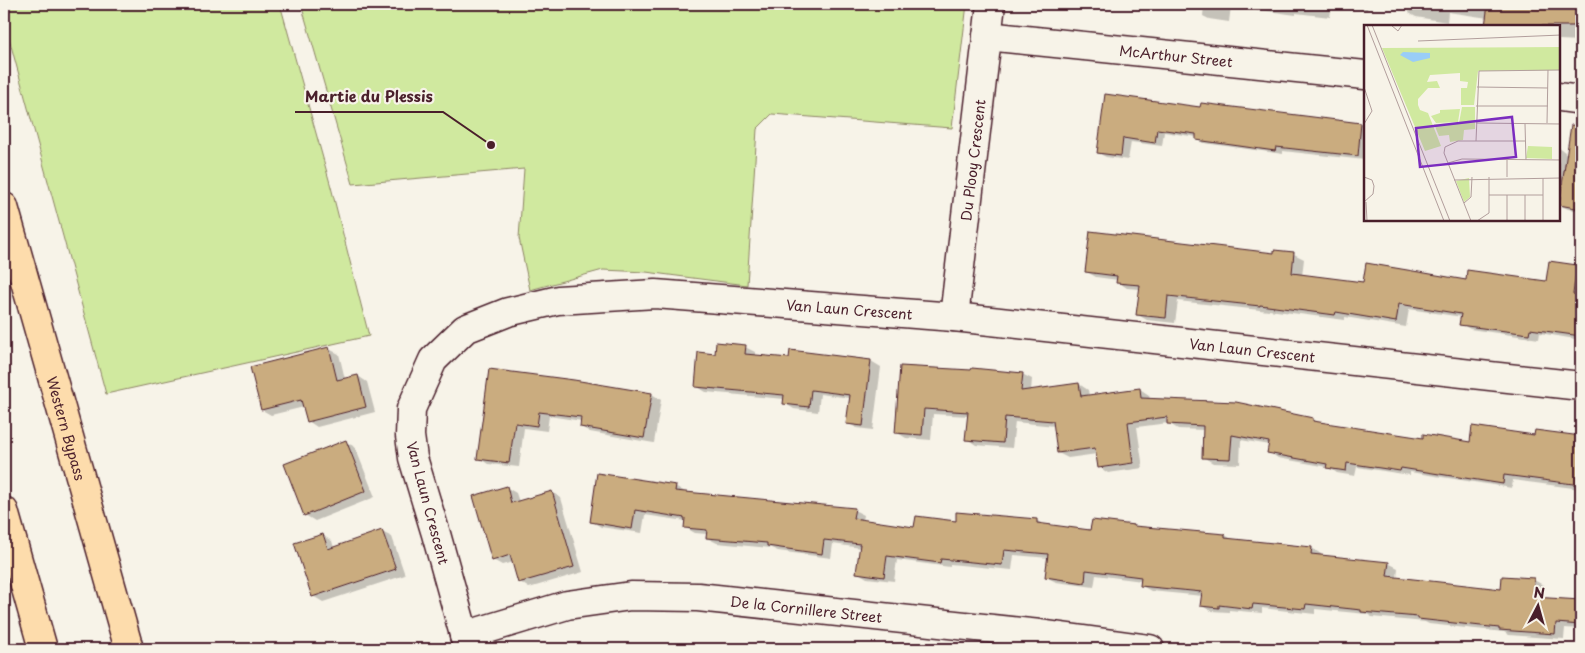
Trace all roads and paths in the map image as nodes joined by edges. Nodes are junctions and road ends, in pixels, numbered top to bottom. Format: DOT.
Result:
graph roads {
  1 [pos="991,4"];
  2 [pos="987,36"];
  3 [pos="1364,75"];
  4 [pos="1560,97"];
  5 [pos="1581,100"];
  6 [pos="4,208"];
  7 [pos="954,317"];
  8 [pos="1581,386"];
  9 [pos="4,511"];
  10 [pos="466,643"];
  11 [pos="43,649"];
  12 [pos="129,649"];
  13 [pos="1150,649"];
  1 -- 2 [label="street, Du Plooy Crescent"];
  2 -- 3 [label="street, McArthur Street"];
  2 -- 7 [label="street, Du Plooy Crescent"];
  4 -- 5 [label="street"];
  6 -- 12 [label="highway, Western Bypass"];
  7 -- 8 [label="street, Van Laun Crescent"];
  7 -- 10 [label="street, Van Laun Crescent"];
  9 -- 11 [label="highway"];
  10 -- 13 [label="street, De la Cornillere Street"];
}
